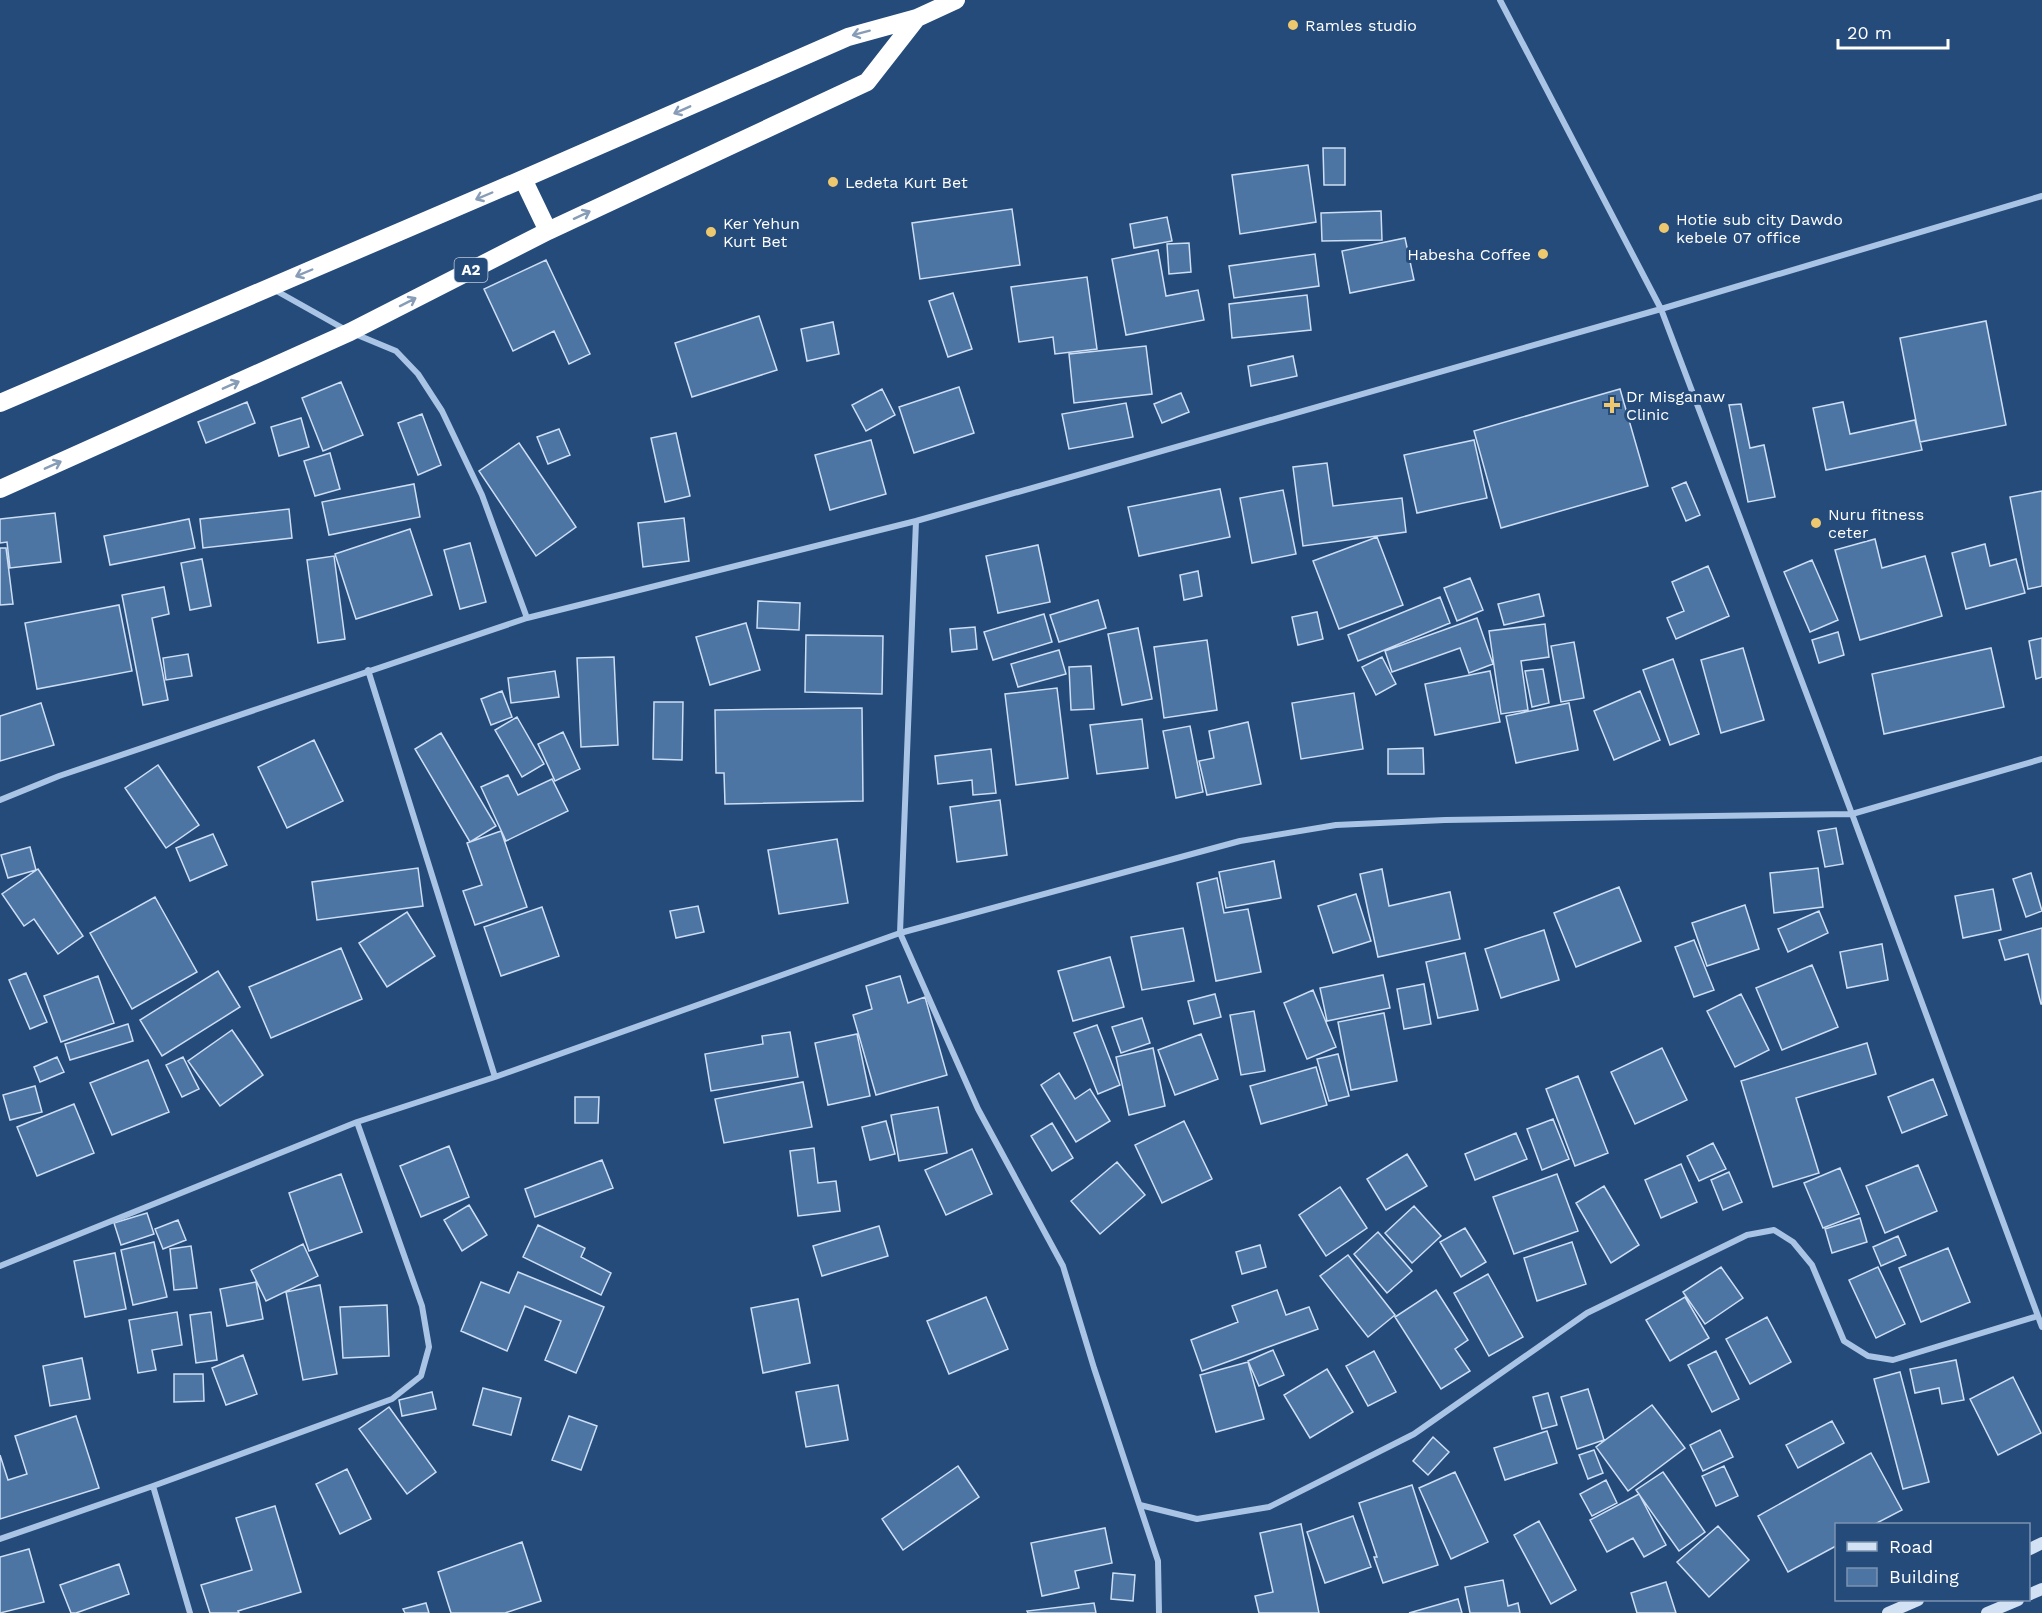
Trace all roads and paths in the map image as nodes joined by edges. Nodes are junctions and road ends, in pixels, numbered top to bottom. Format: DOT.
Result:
graph roads {
  1 [pos="956,0"];
  2 [pos="1500,0"];
  3 [pos="917,18"];
  4 [pos="523,179"];
  5 [pos="2042,196"];
  6 [pos="548,231"];
  7 [pos="270,288"];
  8 [pos="1661,309"];
  9 [pos="350,332"];
  10 [pos="0,403"];
  11 [pos="0,489"];
  12 [pos="916,521"];
  13 [pos="526,618"];
  14 [pos="368,670"];
  15 [pos="2042,759"];
  16 [pos="0,800"];
  17 [pos="1852,814"];
  18 [pos="900,933"];
  19 [pos="495,1077"];
  20 [pos="357,1122"];
  21 [pos="0,1266"];
  22 [pos="2038,1316"];
  23 [pos="2042,1327"];
  24 [pos="153,1486"];
  25 [pos="1140,1504"];
  26 [pos="0,1539"];
  27 [pos="1914,1601"];
  28 [pos="2014,1601"];
  29 [pos="190,1613"];
  30 [pos="1160,1613"];
  31 [pos="1888,1613"];
  32 [pos="1987,1613"];
  1 -- 3 [label="highway, A2"];
  2 -- 8 [label="street"];
  3 -- 4 [label="highway, A2, one-way"];
  6 -- 3 [label="highway, A2, one-way"];
  4 -- 6 [label="highway"];
  4 -- 7 [label="highway, A2, one-way"];
  5 -- 8 [label="street"];
  9 -- 6 [label="highway, A2, one-way"];
  7 -- 9 [label="street"];
  7 -- 10 [label="highway, A2"];
  8 -- 12 [label="street"];
  8 -- 17 [label="street"];
  11 -- 9 [label="highway, A2, one-way"];
  9 -- 13 [label="street"];
  12 -- 13 [label="street"];
  12 -- 18 [label="street"];
  13 -- 14 [label="street"];
  14 -- 16 [label="street"];
  14 -- 19 [label="street"];
  15 -- 17 [label="street"];
  17 -- 18 [label="street"];
  17 -- 22 [label="street"];
  18 -- 19 [label="street"];
  18 -- 25 [label="street"];
  19 -- 20 [label="street"];
  20 -- 21 [label="street"];
  20 -- 24 [label="street"];
  22 -- 23 [label="street"];
  22 -- 25 [label="street"];
  24 -- 26 [label="street"];
  24 -- 29 [label="street"];
  25 -- 30 [label="street"];
  27 -- 31 [label="street"];
  28 -- 32 [label="street"];
}
